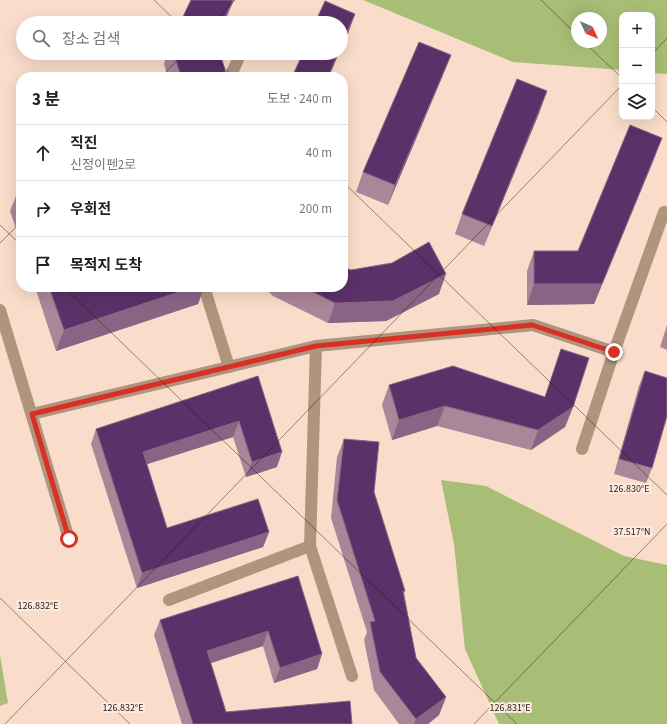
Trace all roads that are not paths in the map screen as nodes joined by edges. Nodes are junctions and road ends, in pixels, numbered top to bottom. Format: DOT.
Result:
graph roads {
  1 [pos="238,60"];
  2 [pos="232,72"];
  3 [pos="664,212"];
  4 [pos="206,292"];
  5 [pos="0,310"];
  6 [pos="316,346"];
  7 [pos="614,352"];
  8 [pos="229,367"];
  9 [pos="32,414"];
  10 [pos="582,449"];
  11 [pos="69,539"];
  12 [pos="310,546"];
  13 [pos="168,600"];
  14 [pos="352,676"];
  1 -- 2 [label="street"];
  3 -- 7 [label="street"];
  4 -- 8 [label="street"];
  5 -- 9 [label="street"];
  6 -- 7 [label="street"];
  6 -- 8 [label="street"];
  6 -- 12 [label="street"];
  7 -- 10 [label="street"];
  8 -- 9 [label="street"];
  9 -- 11 [label="street"];
  12 -- 13 [label="street"];
  12 -- 14 [label="street"];
}
